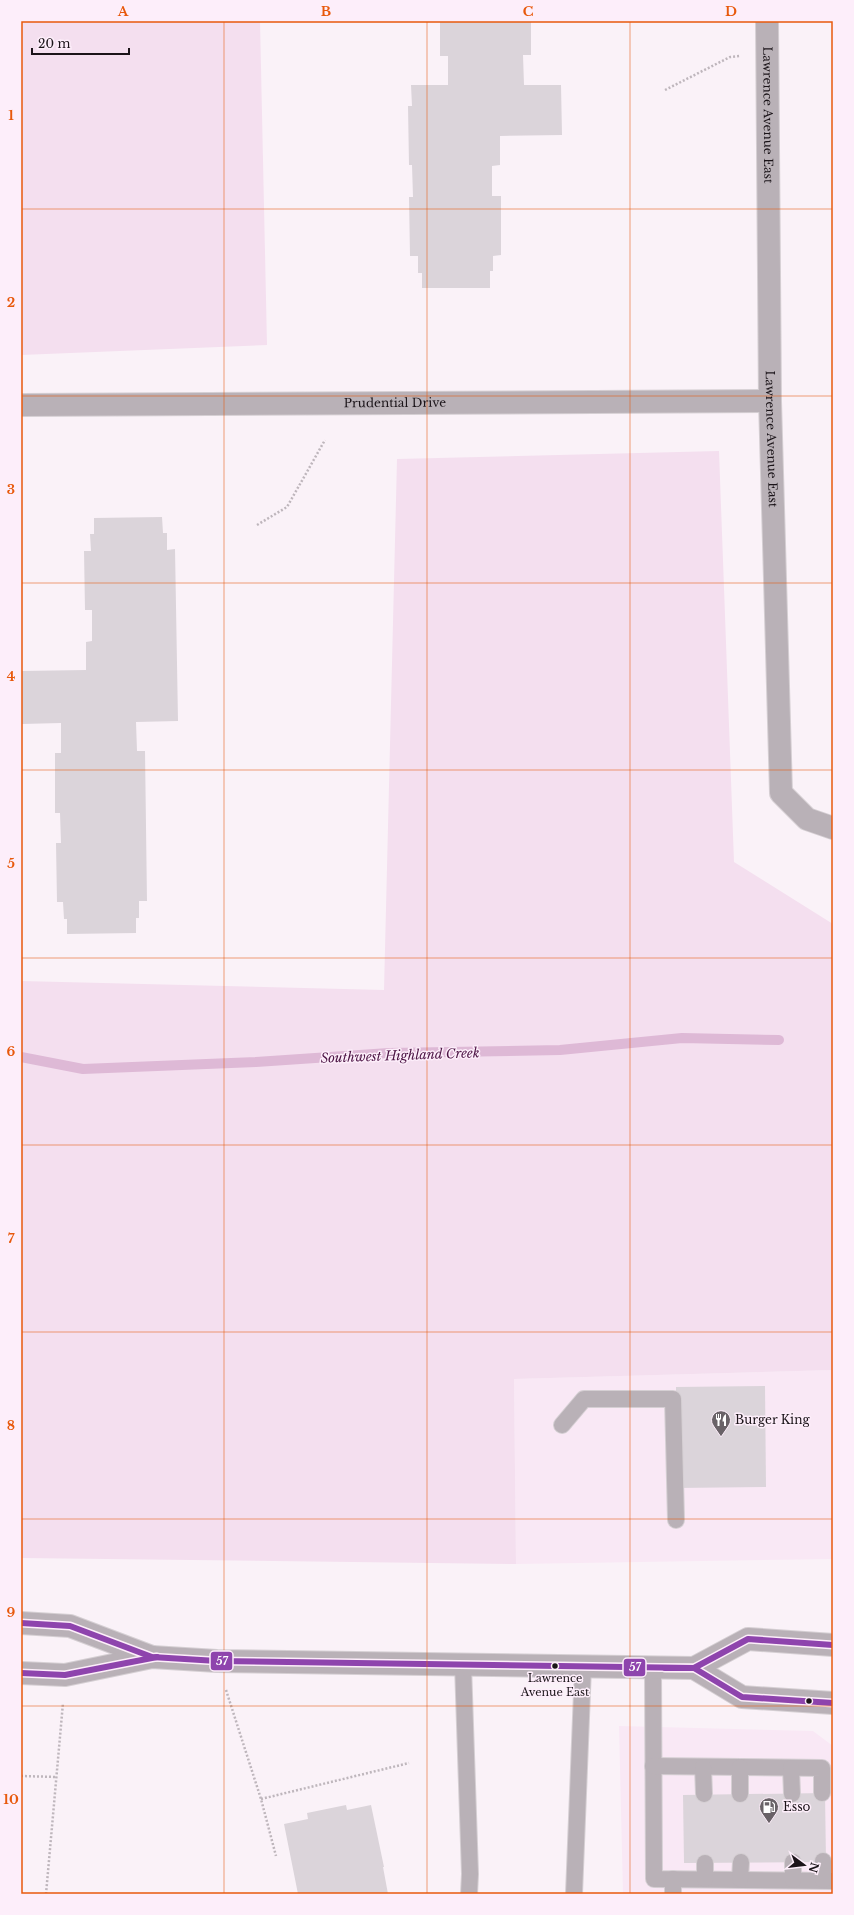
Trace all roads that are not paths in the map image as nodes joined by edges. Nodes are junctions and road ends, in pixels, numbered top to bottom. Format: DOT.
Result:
graph roads {
  1 [pos="767,21"];
  2 [pos="770,401"];
  3 [pos="21,405"];
  4 [pos="833,828"];
  5 [pos="562,1425"];
  6 [pos="676,1520"];
  7 [pos="21,1623"];
  8 [pos="833,1645"];
  9 [pos="152,1657"];
  10 [pos="463,1665"];
  11 [pos="583,1667"];
  12 [pos="652,1668"];
  13 [pos="694,1668"];
  14 [pos="21,1673"];
  15 [pos="833,1703"];
  16 [pos="654,1766"];
  17 [pos="703,1767"];
  18 [pos="740,1767"];
  19 [pos="792,1768"];
  20 [pos="822,1793"];
  21 [pos="704,1794"];
  22 [pos="740,1794"];
  23 [pos="792,1794"];
  24 [pos="740,1862"];
  25 [pos="793,1862"];
  26 [pos="823,1862"];
  27 [pos="705,1863"];
  28 [pos="705,1879"];
  29 [pos="740,1879"];
  30 [pos="793,1880"];
  31 [pos="828,1881"];
  32 [pos="673,1886"];
  33 [pos="469,1894"];
  34 [pos="574,1894"];
  1 -- 2 [label="street, Lawrence Avenue East"];
  2 -- 3 [label="street, Prudential Drive"];
  2 -- 4 [label="street, Lawrence Avenue East"];
  5 -- 6 [label="lane"];
  7 -- 9 [label="street"];
  8 -- 13 [label="street"];
  9 -- 10 [label="street"];
  9 -- 14 [label="street"];
  10 -- 11 [label="street"];
  10 -- 33 [label="lane"];
  11 -- 12 [label="street"];
  11 -- 34 [label="lane"];
  12 -- 13 [label="street"];
  12 -- 16 [label="lane"];
  13 -- 15 [label="street"];
  16 -- 17 [label="lane"];
  16 -- 32 [label="lane"];
  17 -- 18 [label="lane"];
  17 -- 21 [label="lane"];
  18 -- 19 [label="lane"];
  18 -- 22 [label="lane"];
  19 -- 20 [label="lane"];
  19 -- 23 [label="lane"];
  24 -- 29 [label="lane"];
  25 -- 30 [label="lane"];
  26 -- 31 [label="lane"];
  27 -- 28 [label="lane"];
  28 -- 29 [label="lane"];
  28 -- 32 [label="lane"];
  29 -- 30 [label="lane"];
  30 -- 31 [label="lane"];
}
